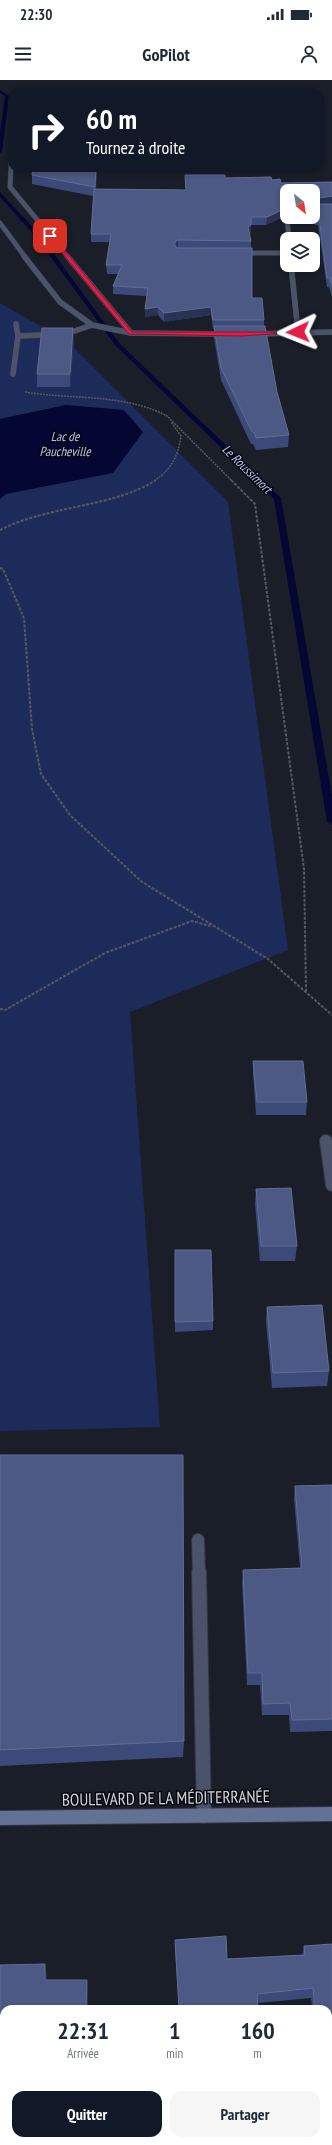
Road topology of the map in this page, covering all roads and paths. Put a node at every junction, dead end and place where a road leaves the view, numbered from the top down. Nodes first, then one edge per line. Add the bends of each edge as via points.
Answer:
1 (11, 172) edge
2 (0, 223) edge
3 (233, 253) edge
4 (280, 253) edge
5 (292, 272) edge
6 (16, 324) dead end
7 (92, 325) junction
8 (298, 332) junction
9 (332, 332) edge
10 (131, 333) junction
11 (233, 334) edge
12 (248, 334) edge
13 (18, 336) junction
14 (13, 374) dead end
15 (18, 391) dead end
16 (166, 415) junction
17 (0, 530) edge
18 (0, 568) edge
19 (214, 927) junction
20 (306, 992) junction
21 (0, 1010) edge
22 (332, 1015) edge
23 (326, 1141) dead end
24 (332, 1185) edge
25 (198, 1540) dead end
26 (332, 1814) edge
27 (204, 1816) junction
28 (0, 1818) edge

1 - 10 street via 10,186
2 - 7 street via 60,302
3 - 4 street
5 - 8 street
6 - 13 street
7 - 10 street
7 - 13 street via 66,334
8 - 9 street
8 - 12 street
10 - 11 street
13 - 14 street
15 - 16 path via 45,397 58,395 120,401
16 - 17 path via 181,436 177,457 170,468 152,484 120,495 47,510 9,523
16 - 20 path via 255,504 304,869
18 - 19 path via 3,569 24,618 32,729 40,774 70,815 142,882
19 - 20 path via 268,959
19 - 21 path via 192,921 105,952 5,1010
20 - 22 path
23 - 24 street
25 - 27 street
26 - 27 main road, BOULEVARD DE LA MÉDITERRANÉE
27 - 28 main road, BOULEVARD DE LA MÉDITERRANÉE

